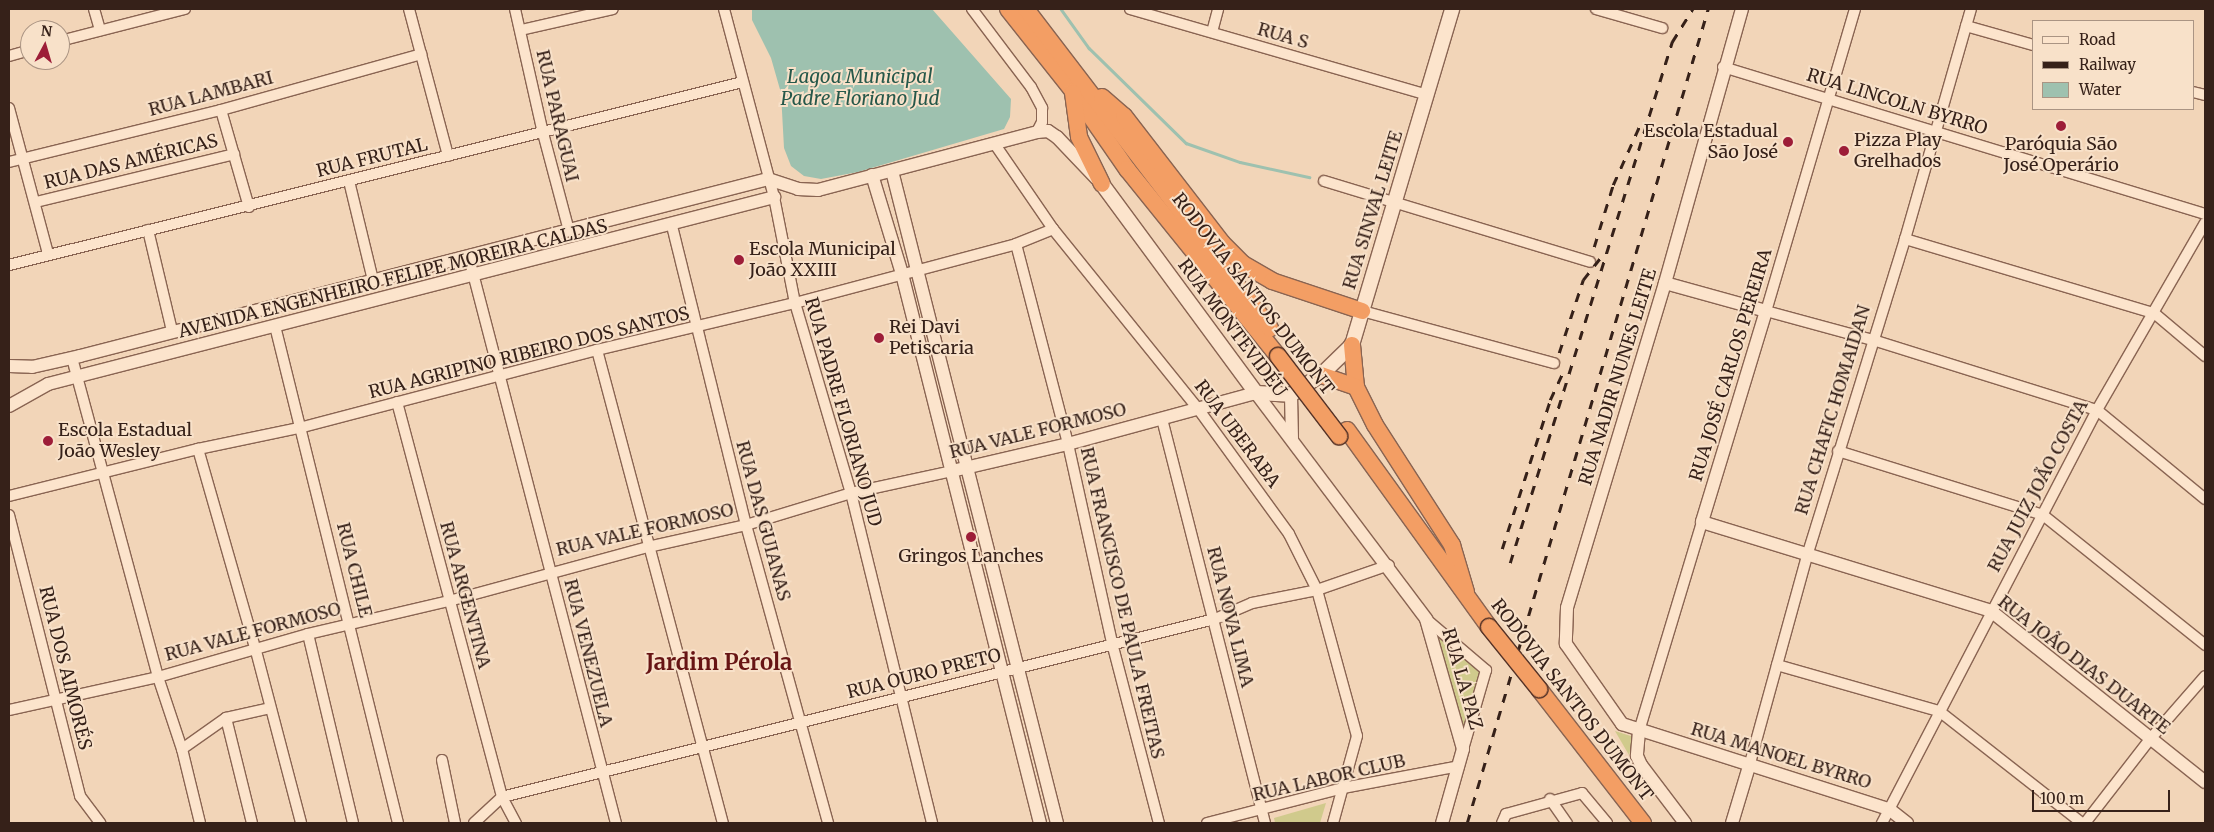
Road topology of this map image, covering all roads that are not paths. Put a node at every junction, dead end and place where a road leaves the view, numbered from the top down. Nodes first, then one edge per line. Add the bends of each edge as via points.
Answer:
1 (94, 9) edge
2 (185, 9) edge
3 (409, 9) edge
4 (515, 9) edge
5 (612, 9) edge
6 (724, 9) edge
7 (972, 9) edge
8 (1008, 9) edge
9 (1026, 9) edge
10 (1130, 9) edge
11 (1218, 9) edge
12 (1452, 9) edge
13 (1596, 9) edge
14 (1742, 9) edge
15 (1855, 9) edge
16 (1971, 9) edge
17 (1966, 26) junction
18 (1662, 28) dead end
19 (100, 30) junction
20 (520, 30) junction
21 (1212, 32) junction
22 (70, 38) edge
23 (2032, 45) edge
24 (421, 54) junction
25 (1723, 67) junction
26 (743, 82) junction
27 (1075, 83) junction
28 (1427, 95) junction
29 (1829, 99) junction
30 (9, 108) edge
31 (222, 110) junction
32 (1937, 130) junction
33 (1037, 132) junction
34 (542, 133) junction
35 (994, 143) junction
36 (234, 154) junction
37 (448, 156) junction
38 (23, 159) junction
39 (9, 162) edge
40 (1128, 169) junction
41 (892, 170) junction
42 (872, 175) junction
43 (768, 179) junction
44 (349, 181) junction
45 (1324, 181) dead end
46 (1102, 184) junction
47 (785, 186) junction
48 (774, 197) junction
49 (36, 202) junction
50 (1394, 205) junction
51 (249, 207) junction
52 (2205, 214) edge
53 (2205, 223) edge
54 (672, 226) junction
55 (1053, 229) junction
56 (148, 230) junction
57 (569, 231) junction
58 (1905, 239) junction
59 (1016, 244) junction
60 (48, 254) junction
61 (468, 258) junction
62 (1590, 262) dead end
63 (9, 265) edge
64 (919, 270) junction
65 (902, 274) junction
66 (475, 277) junction
67 (373, 280) junction
68 (1665, 283) junction
69 (795, 303) junction
70 (1362, 311) junction
71 (1766, 311) junction
72 (2154, 313) junction
73 (276, 326) junction
74 (697, 327) junction
75 (172, 331) junction
76 (1873, 340) junction
77 (1352, 345) junction
78 (597, 350) junction
79 (1282, 353) junction
80 (2205, 356) edge
81 (72, 358) junction
82 (1554, 363) dead end
83 (9, 366) edge
84 (1321, 375) junction
85 (497, 376) junction
86 (77, 378) junction
87 (1356, 387) junction
88 (1256, 393) junction
89 (1291, 395) junction
90 (398, 402) junction
91 (9, 406) edge
92 (1199, 410) junction
93 (2097, 410) junction
94 (1162, 419) junction
95 (303, 427) junction
96 (1292, 439) junction
97 (1068, 444) junction
98 (198, 449) junction
99 (1838, 451) junction
100 (969, 467) junction
101 (952, 471) junction
102 (101, 472) junction
103 (850, 493) junction
104 (9, 496) edge
105 (2205, 499) edge
106 (2042, 515) junction
107 (9, 516) edge
108 (1702, 522) junction
109 (746, 525) junction
110 (648, 547) junction
111 (1807, 556) junction
112 (1388, 565) junction
113 (550, 572) junction
114 (1317, 590) junction
115 (1468, 596) junction
116 (449, 601) junction
117 (1991, 611) junction
118 (1215, 619) junction
119 (1426, 619) junction
120 (351, 625) junction
121 (308, 634) junction
122 (1112, 643) junction
123 (2205, 645) edge
124 (256, 651) junction
125 (1777, 665) junction
126 (1017, 668) junction
127 (1000, 672) junction
128 (2205, 676) edge
129 (158, 677) junction
130 (900, 696) junction
131 (58, 699) junction
132 (270, 708) junction
133 (9, 710) edge
134 (1939, 710) junction
135 (226, 718) junction
136 (799, 721) junction
137 (1640, 731) junction
138 (2151, 738) junction
139 (700, 746) junction
140 (182, 749) junction
141 (1463, 749) junction
142 (442, 760) dead end
143 (1750, 763) junction
144 (1459, 766) junction
145 (602, 772) junction
146 (2205, 782) edge
147 (1343, 788) junction
148 (502, 797) junction
149 (1550, 799) junction
150 (1260, 809) junction
151 (1889, 809) junction
152 (1504, 818) edge
153 (100, 823) edge
154 (200, 823) edge
155 (252, 823) edge
156 (301, 823) edge
157 (354, 823) edge
158 (398, 823) edge
159 (456, 823) edge
160 (474, 823) edge
161 (516, 823) edge
162 (616, 823) edge
163 (723, 823) edge
164 (828, 823) edge
165 (932, 823) edge
166 (1040, 823) edge
167 (1057, 823) edge
168 (1159, 823) edge
169 (1207, 823) edge
170 (1265, 823) edge
171 (1333, 823) edge
172 (1442, 823) edge
173 (1567, 823) edge
174 (1608, 823) edge
175 (1643, 823) edge
176 (1685, 823) edge
177 (1732, 823) edge
178 (1882, 823) edge
179 (1907, 823) edge
180 (2083, 823) edge

1 - 19 street
2 - 19 street
3 - 24 street
4 - 20 street, RUA PARAGUAI
5 - 20 street
6 - 26 street, RUA PADRE FLORIANO JUD
7 - 33 street via 1032,87 1042,108 1042,122
8 - 27 highway, RODOVIA SANTOS DUMONT
9 - 27 highway, RODOVIA SANTOS DUMONT
10 - 21 street, RUA S
11 - 21 street
12 - 28 main road, RUA SINVAL LEITE
13 - 18 street
14 - 25 street, RUA NADIR NUNES LEITE
15 - 29 street, RUA JOSÉ CARLOS PEREIRA
16 - 17 street, RUA CHAFIC HOMAIDAN
17 - 23 street
17 - 32 street, RUA CHAFIC HOMAIDAN
19 - 22 street
20 - 34 street, RUA PARAGUAI
21 - 28 street, RUA S
24 - 31 street, RUA LAMBARI
24 - 37 street
25 - 29 street, RUA LINCOLN BYRRO
25 - 68 street, RUA NADIR NUNES LEITE
26 - 34 street, RUA FRUTAL
26 - 43 street, RUA PADRE FLORIANO JUD
27 - 40 highway, RODOVIA SANTOS DUMONT
27 - 46 highway via 1079,137
27 - 70 highway via 1124,116 1222,243 1243,264 1272,281
27 - 79 highway, RODOVIA SANTOS DUMONT
28 - 50 main road, RUA SINVAL LEITE
29 - 32 street, RUA LINCOLN BYRRO
29 - 71 street, RUA JOSÉ CARLOS PEREIRA
30 - 38 street
31 - 36 street
31 - 38 street, RUA LAMBARI
32 - 52 street, RUA LINCOLN BYRRO
32 - 58 street, RUA CHAFIC HOMAIDAN
33 - 35 street
33 - 46 street, RUA MONTEVIDÉU via 1048,131 1057,137
34 - 37 street, RUA FRUTAL
34 - 57 street, RUA PARAGUAI
35 - 41 street
35 - 55 street, RUA UBERABA
36 - 49 street, RUA DAS AMÉRICAS
36 - 51 street
37 - 44 street, RUA FRUTAL
38 - 39 street, RUA LAMBARI
38 - 49 street
40 - 46 highway via 1118,164 1108,166 1102,174
40 - 79 highway, RODOVIA SANTOS DUMONT
41 - 42 street
41 - 64 street
42 - 47 street via 818,190
42 - 65 street
43 - 47 street
43 - 48 street, RUA PADRE FLORIANO JUD
43 - 57 street, AVENIDA ENGENHEIRO FELIPE MOREIRA CALDAS via 664,203
44 - 51 street, RUA FRUTAL
44 - 67 street
45 - 50 street
46 - 88 main road, RUA MONTEVIDÉU
47 - 48 street, AVENIDA ENGENHEIRO FELIPE MOREIRA CALDAS
48 - 54 street, AVENIDA ENGENHEIRO FELIPE MOREIRA CALDAS
48 - 69 street, RUA PADRE FLORIANO JUD
49 - 60 street
50 - 62 street
50 - 70 main road, RUA SINVAL LEITE
51 - 56 street, RUA FRUTAL
53 - 72 street, RUA JUIZ JOÃO COSTA
54 - 66 street, AVENIDA ENGENHEIRO FELIPE MOREIRA CALDAS
54 - 74 street, RUA DAS GUIANAS
55 - 59 street, RUA AGRIPINO RIBEIRO DOS SANTOS
55 - 92 street, RUA UBERABA
56 - 60 street, RUA FRUTAL
56 - 75 street
57 - 61 street, AVENIDA ENGENHEIRO FELIPE MOREIRA CALDAS
58 - 72 street
58 - 76 street, RUA CHAFIC HOMAIDAN
59 - 64 street, RUA AGRIPINO RIBEIRO DOS SANTOS
59 - 97 street, RUA FRANCISCO DE PAULA FREITAS
60 - 63 street, RUA FRUTAL
61 - 66 street, RUA VENEZUELA
61 - 67 street, AVENIDA ENGENHEIRO FELIPE MOREIRA CALDAS
64 - 65 street, RUA AGRIPINO RIBEIRO DOS SANTOS
64 - 100 street
65 - 69 street, RUA AGRIPINO RIBEIRO DOS SANTOS
65 - 101 street
66 - 73 street, AVENIDA ENGENHEIRO FELIPE MOREIRA CALDAS
66 - 85 street, RUA VENEZUELA
67 - 75 street, AVENIDA ENGENHEIRO FELIPE MOREIRA CALDAS
68 - 71 street
68 - 137 street, RUA NADIR NUNES LEITE via 1566,608 1566,644 1622,724
69 - 74 street, RUA AGRIPINO RIBEIRO DOS SANTOS
69 - 103 street, RUA PADRE FLORIANO JUD
70 - 77 main road, RUA SINVAL LEITE
70 - 82 street
71 - 76 street
71 - 108 street, RUA JOSÉ CARLOS PEREIRA
72 - 80 street
72 - 93 street, RUA JUIZ JOÃO COSTA
73 - 86 street, AVENIDA ENGENHEIRO FELIPE MOREIRA CALDAS
73 - 95 street, RUA CHILE
74 - 78 street, RUA AGRIPINO RIBEIRO DOS SANTOS
74 - 109 street, RUA DAS GUIANAS
75 - 81 street, AVENIDA ENGENHEIRO FELIPE MOREIRA CALDAS
76 - 93 street
76 - 99 street, RUA CHAFIC HOMAIDAN
77 - 84 main road, RUA SINVAL LEITE
77 - 87 highway
78 - 85 street, RUA AGRIPINO RIBEIRO DOS SANTOS
78 - 110 street
79 - 115 highway, RODOVIA SANTOS DUMONT, bridge via 1461,599
81 - 83 street, AVENIDA ENGENHEIRO FELIPE MOREIRA CALDAS via 32,367
81 - 86 street
84 - 87 highway
84 - 89 main road, RUA SINVAL LEITE
85 - 90 street, RUA AGRIPINO RIBEIRO DOS SANTOS
85 - 113 street, RUA VENEZUELA
86 - 91 street, AVENIDA ENGENHEIRO FELIPE MOREIRA CALDAS via 48,384
86 - 102 street
87 - 115 highway via 1375,425 1452,545
88 - 89 main road, RUA VALE FORMOSO
88 - 92 street, RUA VALE FORMOSO
88 - 96 street, RUA MONTEVIDÉU
89 - 96 street
90 - 95 street, RUA AGRIPINO RIBEIRO DOS SANTOS
90 - 116 street, RUA ARGENTINA
92 - 94 street, RUA VALE FORMOSO
92 - 114 street, RUA UBERABA via 1281,520
93 - 105 street
93 - 106 street, RUA JUIZ JOÃO COSTA
94 - 97 street, RUA VALE FORMOSO
94 - 118 street, RUA NOVA LIMA
95 - 98 street, RUA AGRIPINO RIBEIRO DOS SANTOS
95 - 120 street, RUA CHILE
96 - 112 street, RUA MONTEVIDÉU
97 - 100 street, RUA VALE FORMOSO
97 - 122 street, RUA FRANCISCO DE PAULA FREITAS
98 - 102 street, RUA AGRIPINO RIBEIRO DOS SANTOS
98 - 124 street
99 - 106 street
99 - 111 street, RUA CHAFIC HOMAIDAN
100 - 101 street, RUA VALE FORMOSO
100 - 126 street
101 - 103 street, RUA VALE FORMOSO
101 - 127 street
102 - 104 street, RUA AGRIPINO RIBEIRO DOS SANTOS
102 - 129 street
103 - 109 street, RUA VALE FORMOSO
103 - 130 street, RUA PADRE FLORIANO JUD
106 - 117 street, RUA JUIZ JOÃO COSTA
106 - 123 street
107 - 131 street, RUA DOS AIMORÉS
108 - 111 street, RUA JOÃO DIAS DUARTE
108 - 137 street, RUA JOSÉ CARLOS PEREIRA
109 - 110 street, RUA VALE FORMOSO
109 - 136 street, RUA DAS GUIANAS
110 - 113 street, RUA VALE FORMOSO
110 - 139 street
111 - 117 street, RUA JOÃO DIAS DUARTE
111 - 125 street, RUA CHAFIC HOMAIDAN
112 - 114 street, RUA OURO PRETO
112 - 119 street, RUA MONTEVIDÉU
113 - 116 street, RUA VALE FORMOSO
113 - 145 street, RUA VENEZUELA
114 - 118 street, RUA OURO PRETO via 1252,602
114 - 147 street, RUA UBERABA via 1357,736
115 - 175 highway, RODOVIA SANTOS DUMONT, bridge
116 - 120 street, RUA VALE FORMOSO
116 - 148 street, RUA ARGENTINA
117 - 134 street, RUA JUIZ JOÃO COSTA
117 - 138 street, RUA JOÃO DIAS DUARTE
118 - 122 street, RUA OURO PRETO
118 - 150 street, RUA NOVA LIMA
119 - 141 street, RUA LA PAZ
119 - 141 street, RUA MONTEVIDÉU via 1486,670
120 - 121 street, RUA VALE FORMOSO
120 - 158 street, RUA CHILE
121 - 124 street, RUA VALE FORMOSO
121 - 157 street
122 - 126 street, RUA OURO PRETO
122 - 168 street, RUA FRANCISCO DE PAULA FREITAS
124 - 129 street, RUA VALE FORMOSO
124 - 132 street
125 - 134 street
125 - 143 street, RUA CHAFIC HOMAIDAN
126 - 127 street, RUA OURO PRETO
126 - 167 street
127 - 130 street, RUA OURO PRETO
127 - 166 street
128 - 138 street
129 - 131 street, RUA VALE FORMOSO
129 - 140 street
130 - 136 street, RUA OURO PRETO
130 - 165 street, RUA PADRE FLORIANO JUD
131 - 133 street, RUA VALE FORMOSO
131 - 153 street, RUA DOS AIMORÉS via 80,796
132 - 135 street
132 - 156 street
134 - 151 street, RUA JUIZ JOÃO COSTA
134 - 180 street
135 - 140 street
135 - 155 street
136 - 139 street, RUA OURO PRETO
136 - 164 street, RUA DAS GUIANAS
137 - 143 street, RUA MANOEL BYRRO
137 - 176 street via 1637,756 1641,765
138 - 146 street, RUA JOÃO DIAS DUARTE
138 - 180 street
139 - 145 street, RUA OURO PRETO
139 - 163 street
140 - 154 street
141 - 144 street
142 - 159 street
143 - 151 street, RUA MANOEL BYRRO
143 - 177 street, RUA CHAFIC HOMAIDAN
144 - 147 street, RUA LABOR CLUB
144 - 172 street
145 - 148 street, RUA OURO PRETO
145 - 162 street, RUA VENEZUELA
147 - 150 street, RUA LABOR CLUB
147 - 171 street, RUA UBERABA
148 - 160 street, RUA OURO PRETO
148 - 161 street, RUA ARGENTINA
149 - 152 street
149 - 173 street
149 - 174 street via 1582,793
150 - 169 street, RUA LABOR CLUB
150 - 170 street, RUA NOVA LIMA
151 - 178 street, RUA JUIZ JOÃO COSTA
151 - 179 street, RUA MANOEL BYRRO

